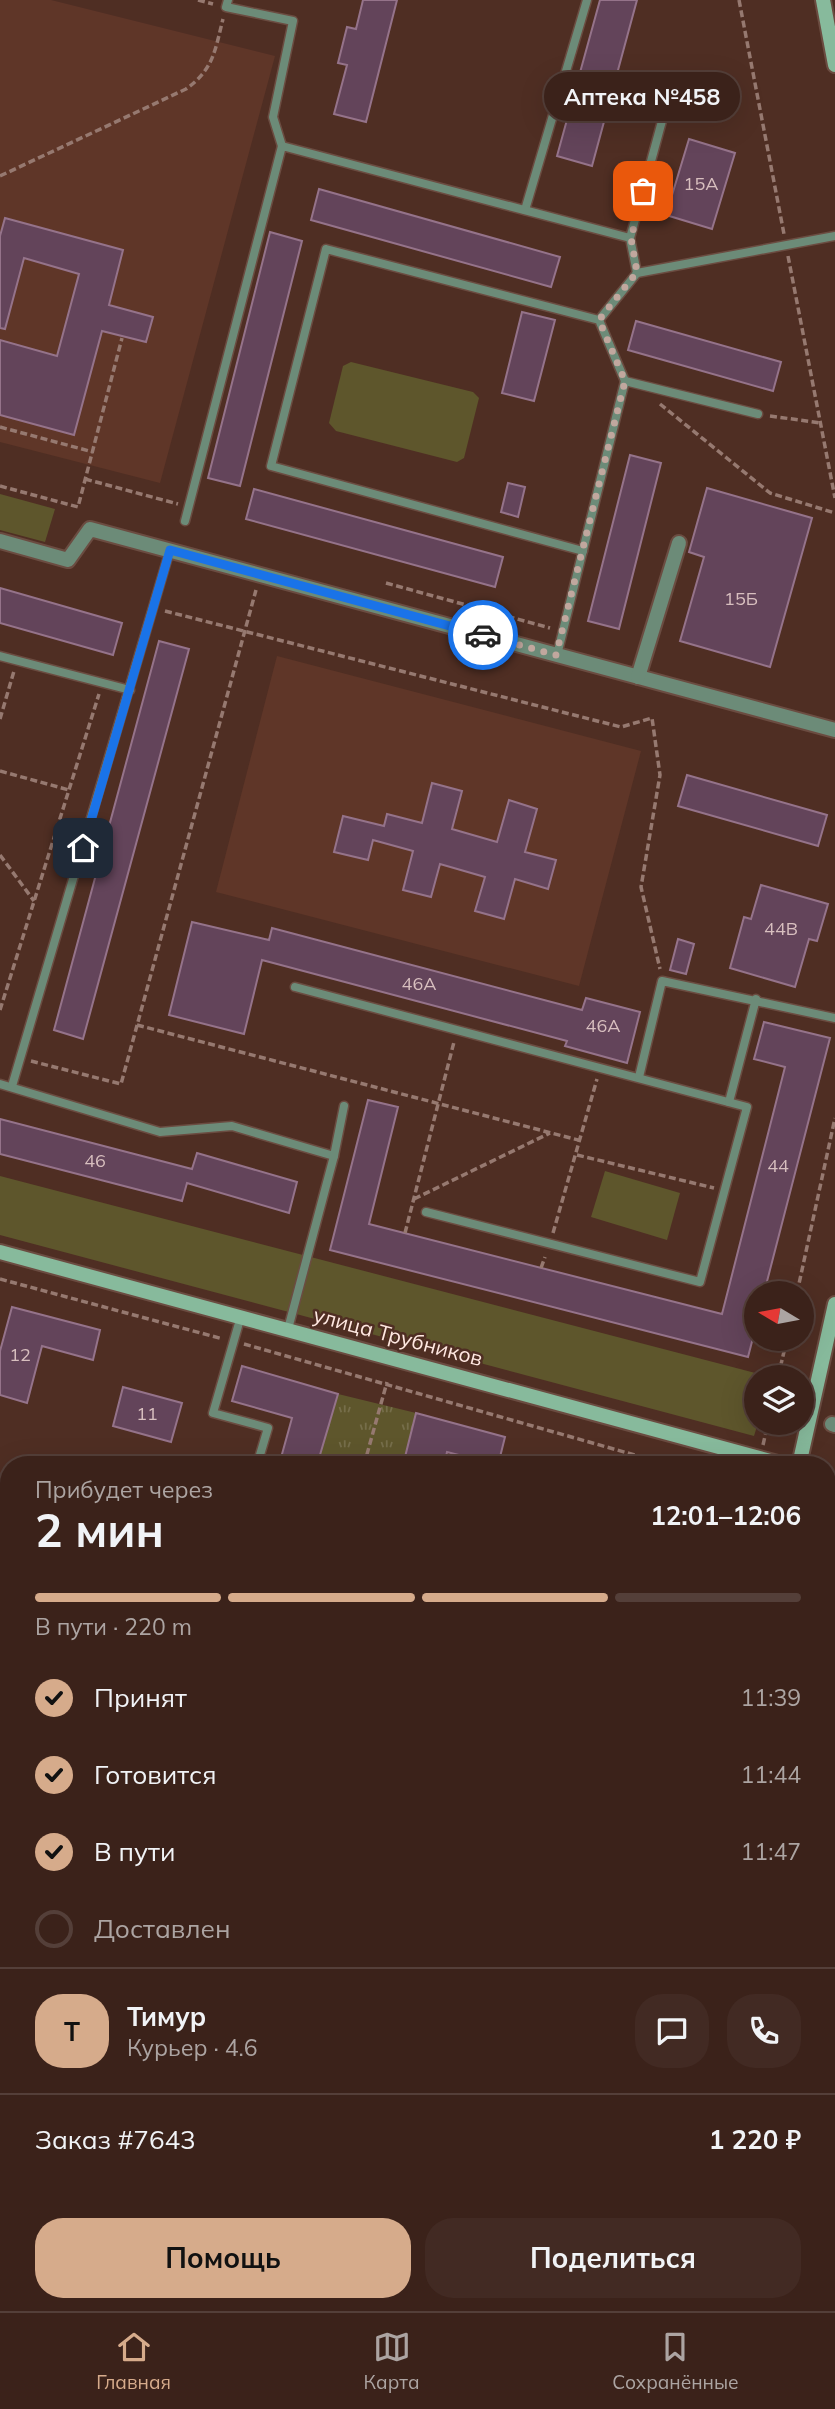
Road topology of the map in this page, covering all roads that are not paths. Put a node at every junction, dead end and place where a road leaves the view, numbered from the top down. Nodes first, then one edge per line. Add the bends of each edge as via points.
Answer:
1 (587, 0) edge
2 (823, 0) edge
3 (227, 4) edge
4 (835, 65) edge
5 (662, 121) dead end
6 (282, 146) junction
7 (526, 210) junction
8 (835, 236) edge
9 (631, 238) junction
10 (637, 272) junction
11 (599, 320) junction
12 (625, 381) junction
13 (758, 414) road end
14 (185, 521) dead end
15 (0, 541) edge
16 (679, 543) dead end
17 (170, 550) junction
18 (583, 551) junction
19 (556, 655) junction
20 (0, 656) edge
21 (638, 677) junction
22 (130, 690) junction
23 (835, 730) edge
24 (295, 987) dead end
25 (756, 999) junction
26 (835, 1018) edge
27 (639, 1077) junction
28 (0, 1084) edge
29 (12, 1086) junction
30 (729, 1102) junction
31 (344, 1106) dead end
32 (334, 1156) junction
33 (426, 1212) dead end
34 (0, 1252) edge
35 (835, 1304) edge
36 (241, 1316) junction
37 (288, 1329) junction
38 (260, 1456) edge
39 (752, 1456) edge
40 (801, 1456) edge

1 - 7 lane
2 - 4 street
3 - 6 lane via 293,21 273,117
5 - 9 lane
6 - 7 lane
6 - 14 lane
7 - 9 lane
8 - 10 lane
9 - 10 lane
10 - 11 lane
11 - 12 lane
11 - 18 lane via 326,249 271,466
12 - 13 lane
12 - 18 lane
15 - 17 street via 68,560 90,529
16 - 21 street
17 - 19 street
17 - 22 lane
18 - 19 lane
19 - 21 street
20 - 22 lane
21 - 23 street
22 - 29 lane
24 - 27 lane
25 - 26 lane
25 - 27 lane via 662,981
25 - 30 lane
27 - 30 lane
28 - 29 lane
29 - 32 lane via 160,1132 232,1126
30 - 33 lane via 747,1107 700,1282
31 - 32 lane
32 - 37 lane
34 - 36 street, улица Трубников
35 - 40 street
36 - 37 street, улица Трубников
36 - 38 lane via 213,1413 268,1428
37 - 39 street, улица Трубников

